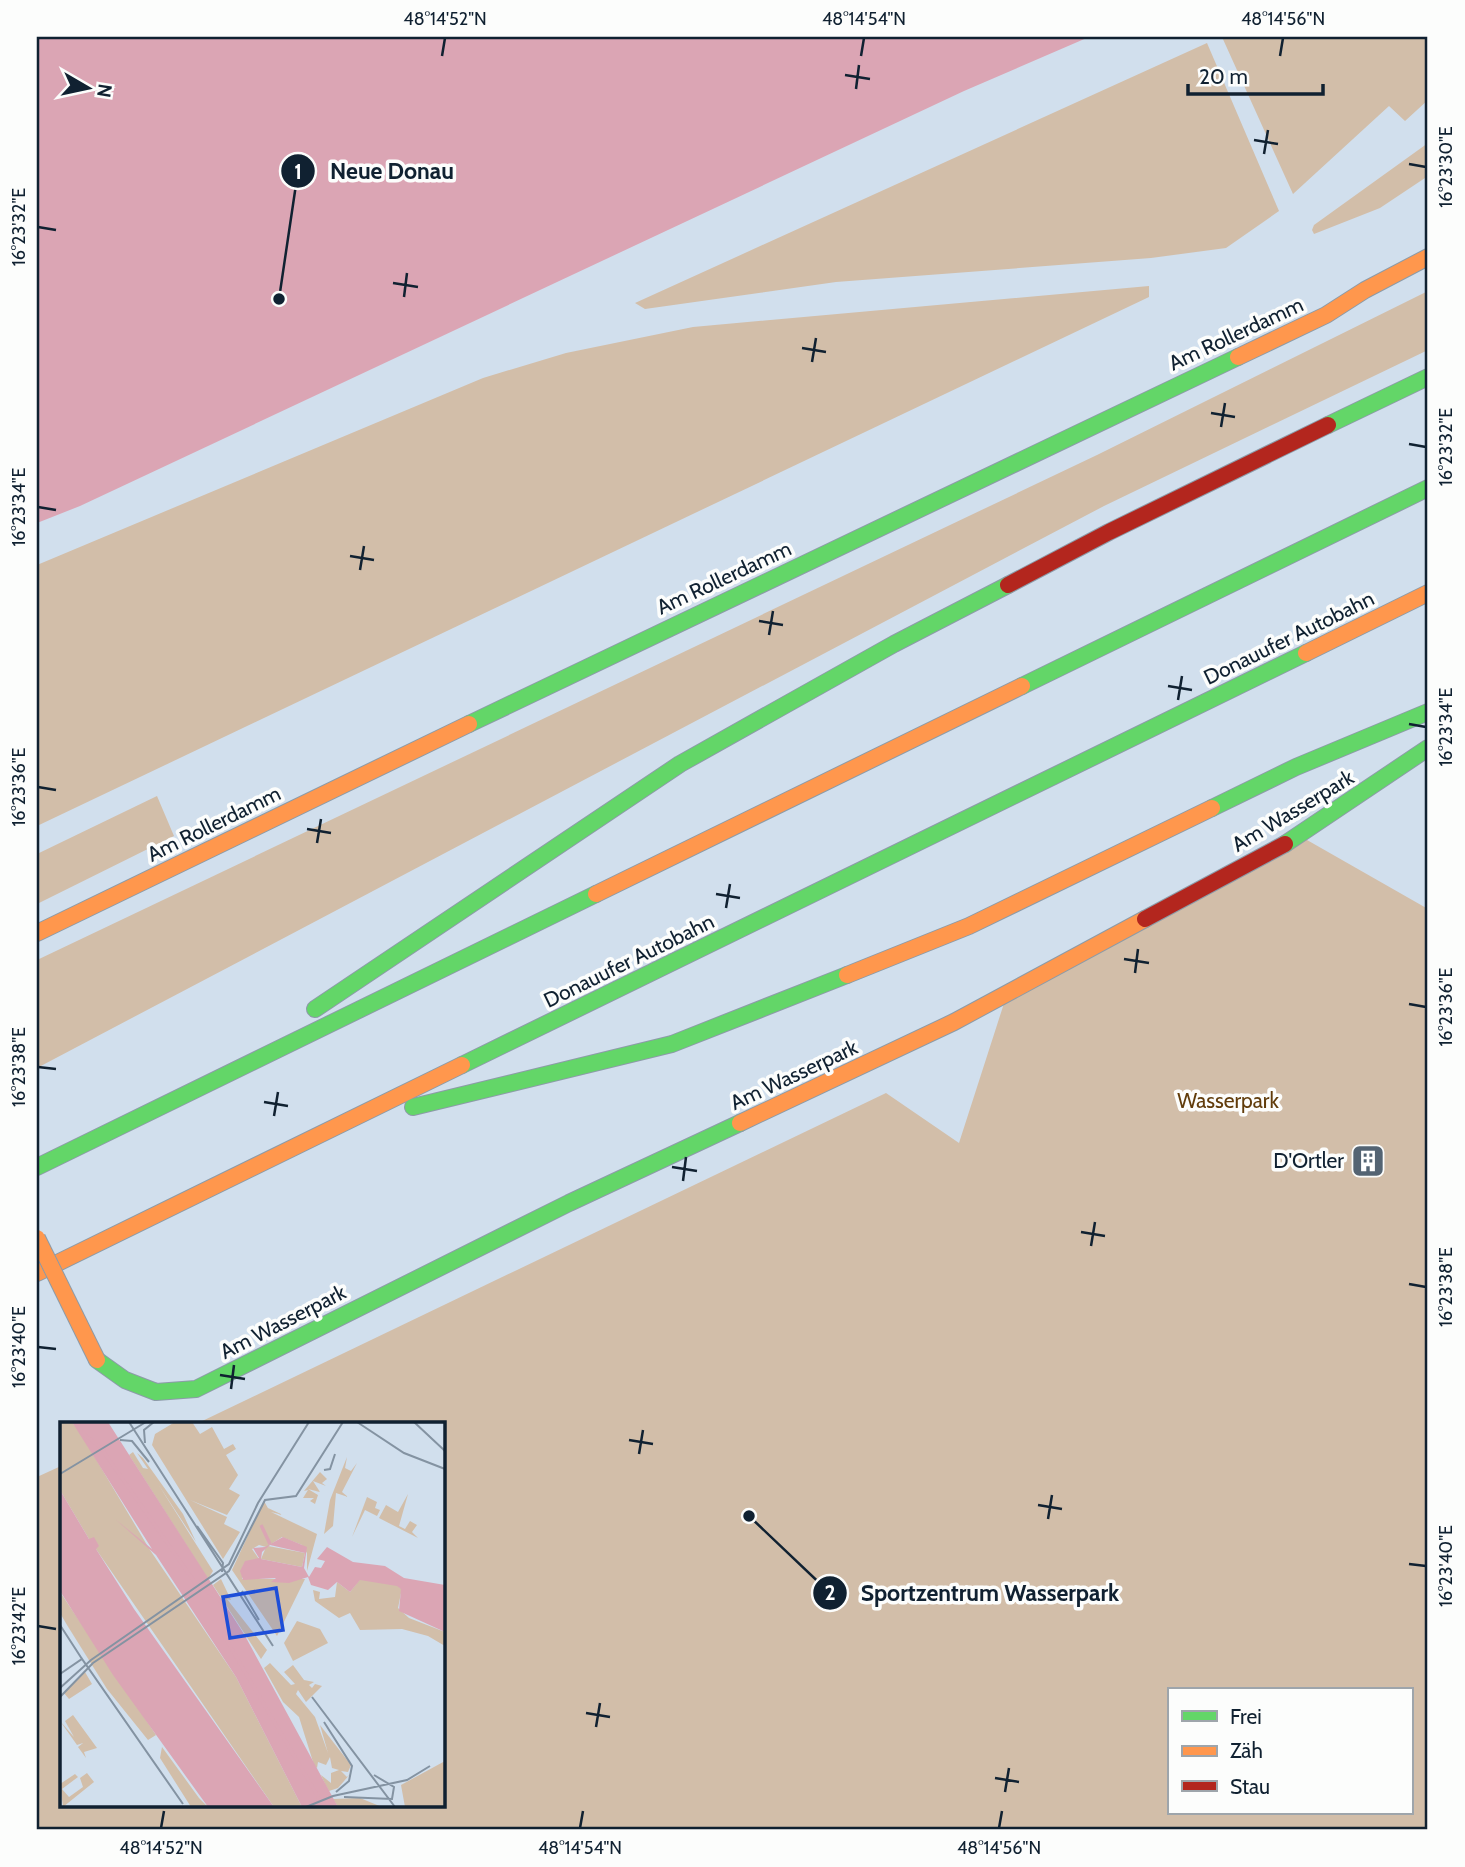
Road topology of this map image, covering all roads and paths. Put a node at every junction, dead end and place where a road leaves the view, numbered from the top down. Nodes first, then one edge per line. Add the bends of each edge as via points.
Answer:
1 (1428, 257) edge
2 (1428, 377) edge
3 (1428, 488) edge
4 (1428, 593) edge
5 (1428, 712) edge
6 (1428, 748) edge
7 (37, 933) edge
8 (195, 1090) junction
9 (340, 1126) junction
10 (37, 1167) edge
11 (37, 1238) edge
12 (37, 1273) edge

1 - 7 main road, Am Rollerdamm via 1326,315
2 - 8 main road via 1097,538 894,644 680,764
3 - 8 main road
4 - 9 main road, Donauufer Autobahn
5 - 9 main road via 1296,767 970,926 672,1044
6 - 11 main road, Am Wasserpark, bridge via 1300,835 954,1022 569,1203 196,1390 156,1392 125,1380 97,1360
8 - 10 main road
9 - 12 main road, Donauufer Autobahn

